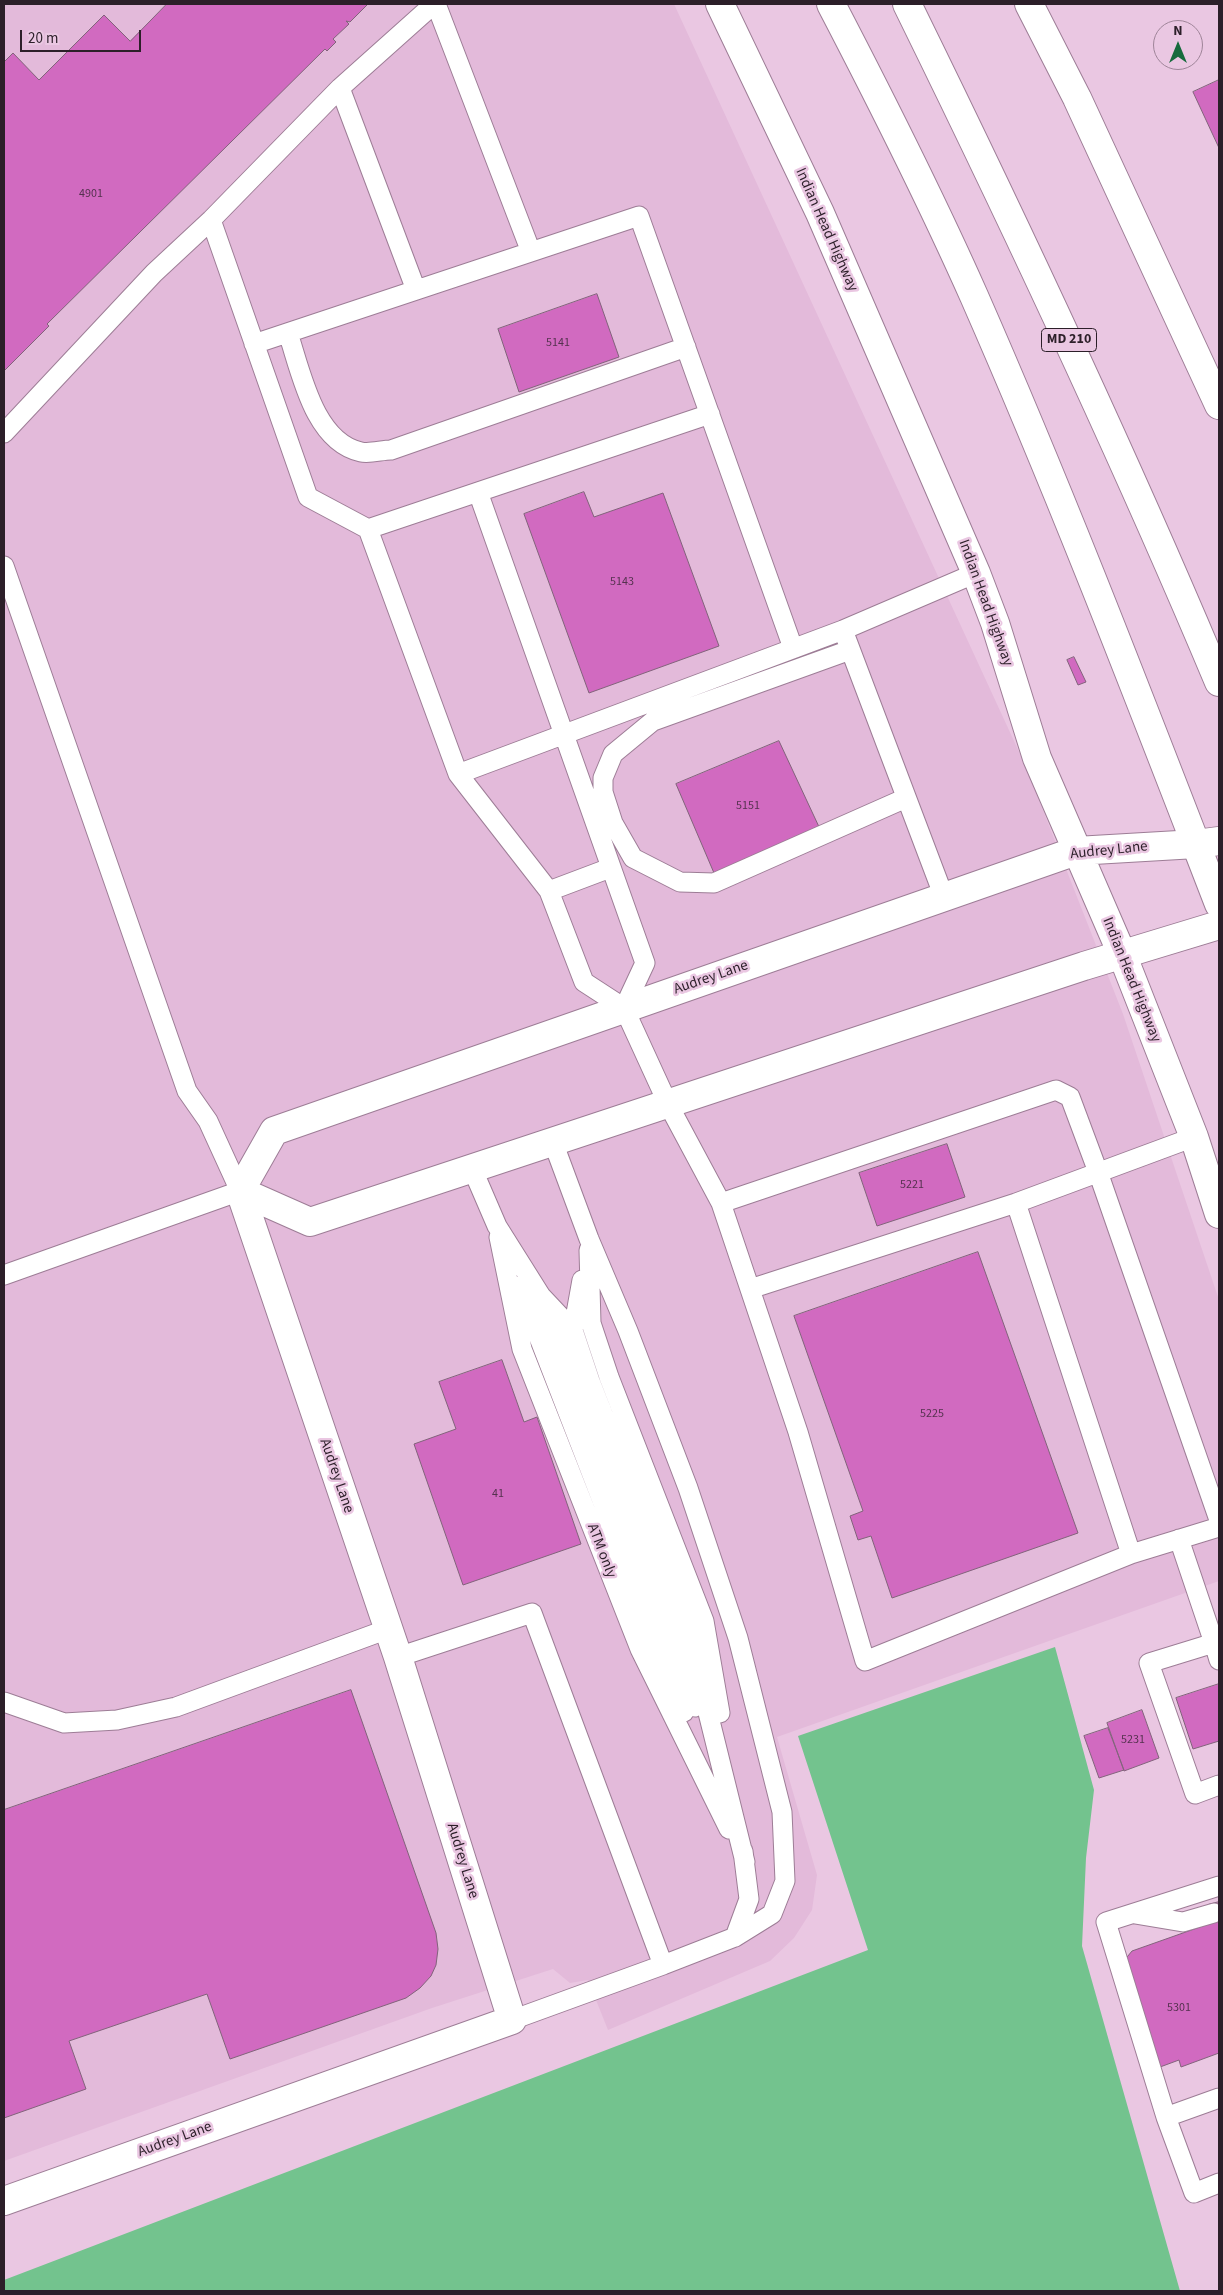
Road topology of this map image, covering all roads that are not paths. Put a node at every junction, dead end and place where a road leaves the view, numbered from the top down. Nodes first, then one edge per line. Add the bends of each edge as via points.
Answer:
1 (435, 4) edge
2 (720, 4) edge
3 (831, 4) edge
4 (907, 4) edge
5 (1029, 4) edge
6 (340, 88) junction
7 (211, 220) junction
8 (531, 252) junction
9 (416, 290) junction
10 (288, 333) junction
11 (254, 344) junction
12 (686, 347) junction
13 (1219, 405) edge
14 (710, 414) junction
15 (4, 433) edge
16 (478, 492) junction
17 (368, 529) junction
18 (4, 566) edge
19 (976, 573) junction
20 (843, 630) junction
21 (793, 648) junction
22 (850, 650) junction
23 (1219, 682) edge
24 (563, 734) junction
25 (458, 774) junction
26 (906, 798) junction
27 (1208, 842) edge
28 (1076, 851) junction
29 (610, 868) junction
30 (549, 891) junction
31 (944, 897) junction
32 (1219, 904) edge
33 (1219, 925) edge
34 (1122, 954) junction
35 (624, 1008) junction
36 (668, 1104) junction
37 (1194, 1137) junction
38 (553, 1142) junction
39 (472, 1168) junction
40 (1098, 1172) junction
41 (240, 1191) junction
42 (721, 1203) junction
43 (1016, 1203) junction
44 (1219, 1214) edge
45 (497, 1226) junction
46 (589, 1239) junction
47 (4, 1275) edge
48 (750, 1290) junction
49 (541, 1296) junction
50 (573, 1330) junction
51 (1219, 1520) edge
52 (1219, 1527) edge
53 (1179, 1539) junction
54 (1131, 1554) junction
55 (388, 1629) junction
56 (1217, 1648) edge
57 (398, 1657) junction
58 (4, 1702) edge
59 (1219, 1785) edge
60 (745, 1862) junction
61 (1219, 1886) edge
62 (1214, 1913) dead end
63 (1132, 1914) junction
64 (736, 1937) junction
65 (663, 1965) junction
66 (512, 2020) junction
67 (1219, 2098) edge
68 (1166, 2117) junction
69 (1219, 2184) edge
70 (4, 2201) edge

1 - 6 lane
1 - 8 lane
2 - 19 street, Indian Head Highway via 820,213
3 - 27 street via 886,109 974,296 1113,632
4 - 23 street, MD 210 via 1040,277 1150,518
5 - 13 street via 1077,98
6 - 7 lane
6 - 9 lane
7 - 11 lane
7 - 15 lane via 154,273
8 - 9 lane
8 - 12 lane via 639,216
9 - 10 lane
10 - 11 lane
10 - 12 lane via 308,394 324,427 341,444 362,452 391,450
11 - 17 lane via 308,497
12 - 14 lane
14 - 16 lane
14 - 21 lane
16 - 17 lane
16 - 24 lane
17 - 25 lane
18 - 41 lane via 187,1091 208,1121
19 - 20 lane
19 - 28 street, Indian Head Highway via 1037,758
20 - 21 lane
20 - 22 lane
21 - 24 lane
22 - 26 lane
22 - 26 lane via 653,721 613,754 603,778 603,792 613,823 633,858 680,882 714,883
24 - 25 lane
24 - 29 lane
25 - 30 lane
26 - 31 lane
27 - 28 street, Audrey Lane
27 - 32 street
28 - 31 street, Audrey Lane
28 - 34 street, Indian Head Highway
29 - 30 lane
29 - 35 lane via 645,963
30 - 35 lane via 584,982
31 - 35 street, Audrey Lane
33 - 34 street
34 - 36 street
34 - 37 street, Indian Head Highway
35 - 36 lane
35 - 41 street, Audrey Lane via 274,1132
36 - 38 street
36 - 42 lane
37 - 40 lane
37 - 44 street, Indian Head Highway
38 - 39 street
38 - 46 lane
39 - 41 street via 310,1222
39 - 45 lane
40 - 42 lane via 1070,1097 1056,1090
40 - 43 lane
40 - 51 lane
41 - 47 lane
41 - 55 street, Audrey Lane
42 - 48 lane
43 - 48 lane
43 - 54 lane
45 - 49 lane
45 - 60 lane via 654,1640
46 - 50 lane
46 - 60 lane via 591,1323 704,1621
46 - 64 lane via 688,1488 738,1638 782,1812 785,1881 772,1914
48 - 54 lane via 798,1432 865,1661
49 - 50 lane
49 - 60 lane via 577,1398 671,1634
50 - 60 lane via 687,1628
52 - 53 lane
53 - 54 lane
53 - 56 lane
55 - 57 street, Audrey Lane
55 - 58 lane via 176,1707 117,1720 64,1723
56 - 59 lane via 1150,1663 1195,1794
57 - 65 lane via 532,1613
57 - 66 street, Audrey Lane
60 - 64 lane via 749,1899
61 - 63 lane
62 - 63 lane via 1183,1922
63 - 68 lane via 1106,1922
64 - 65 lane
65 - 66 lane
66 - 70 street, Audrey Lane
67 - 68 lane
68 - 69 lane via 1194,2193

